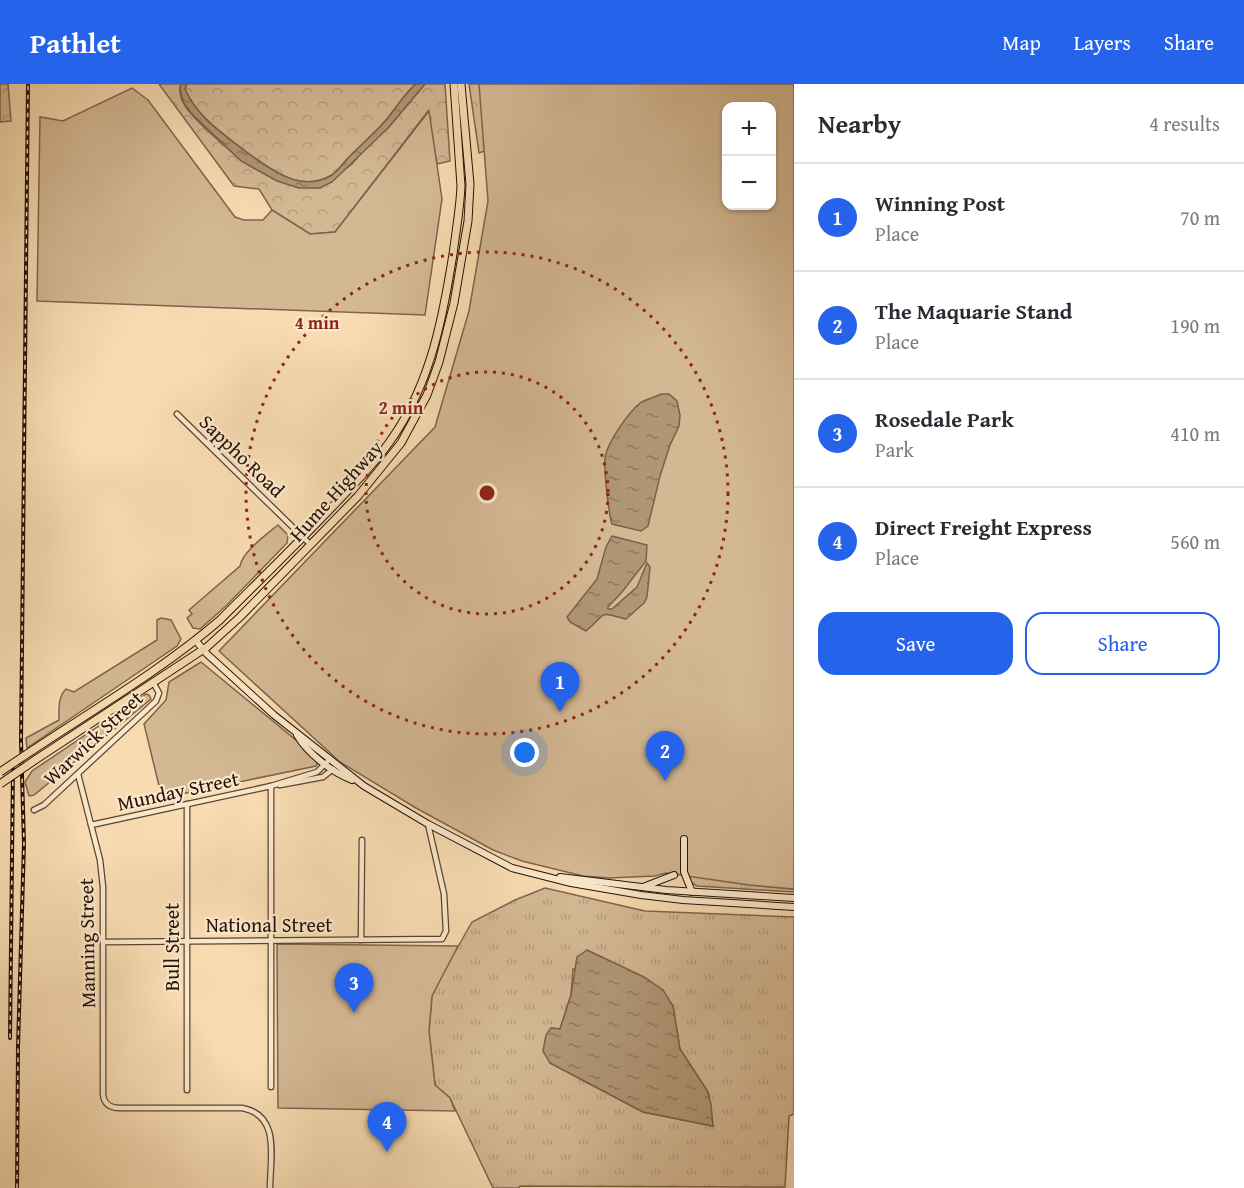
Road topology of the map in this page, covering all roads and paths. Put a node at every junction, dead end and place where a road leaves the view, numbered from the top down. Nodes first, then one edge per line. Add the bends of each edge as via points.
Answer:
1 (458, 86) edge
2 (444, 302) junction
3 (454, 303) junction
4 (177, 414) dead end
5 (303, 538) junction
6 (310, 544) junction
7 (196, 641) junction
8 (203, 650) junction
9 (153, 682) junction
10 (328, 762) junction
11 (335, 768) junction
12 (0, 772) edge
13 (78, 774) junction
14 (0, 784) edge
15 (271, 786) junction
16 (187, 804) junction
17 (34, 810) dead end
18 (428, 824) junction
19 (91, 825) junction
20 (684, 839) dead end
21 (362, 840) dead end
22 (507, 864) junction
23 (674, 875) dead end
24 (643, 888) junction
25 (692, 892) junction
26 (794, 898) edge
27 (794, 907) edge
28 (361, 940) junction
29 (187, 941) junction
30 (271, 941) junction
31 (104, 942) junction
32 (271, 1087) dead end
33 (188, 1090) dead end
34 (270, 1188) edge

1 - 2 highway, Hume Highway via 460,202
1 - 3 highway, Hume Highway via 470,197
2 - 3 highway
2 - 5 highway, Hume Highway via 428,368 404,420 372,465
3 - 6 highway, Hume Highway via 427,395 401,443 371,482
4 - 5 street, Sappho Road
5 - 6 street, Sappho Road
5 - 7 highway, Hume Highway
6 - 8 highway, Hume Highway
7 - 8 main road
7 - 12 highway, Hume Highway, bridge
8 - 9 highway, Hume Highway
8 - 10 main road
9 - 13 street, Warwick Street via 159,693 156,701
9 - 14 highway, Hume Highway, bridge
10 - 11 main road
10 - 15 street, Munday Street via 317,772
11 - 15 street, Munday Street via 323,777
11 - 18 main road
13 - 17 street, Warwick Street
13 - 19 street, Manning Street
15 - 16 street, Munday Street
15 - 30 street
16 - 19 street, Munday Street
16 - 29 street, Bull Street
18 - 22 main road
18 - 28 street, National Street via 443,881 446,932 442,939
19 - 31 street, Manning Street via 102,872
20 - 25 main road via 684,872
21 - 28 street
22 - 24 main road via 561,877
22 - 27 main road via 540,876 608,890 683,900
23 - 24 main road
24 - 25 main road
25 - 26 main road
28 - 30 street, National Street
29 - 30 street, National Street
29 - 31 street, National Street
29 - 33 street, Bull Street
30 - 32 street
31 - 34 street, Manning Street via 103,1094 107,1105 242,1108 256,1112 269,1127

